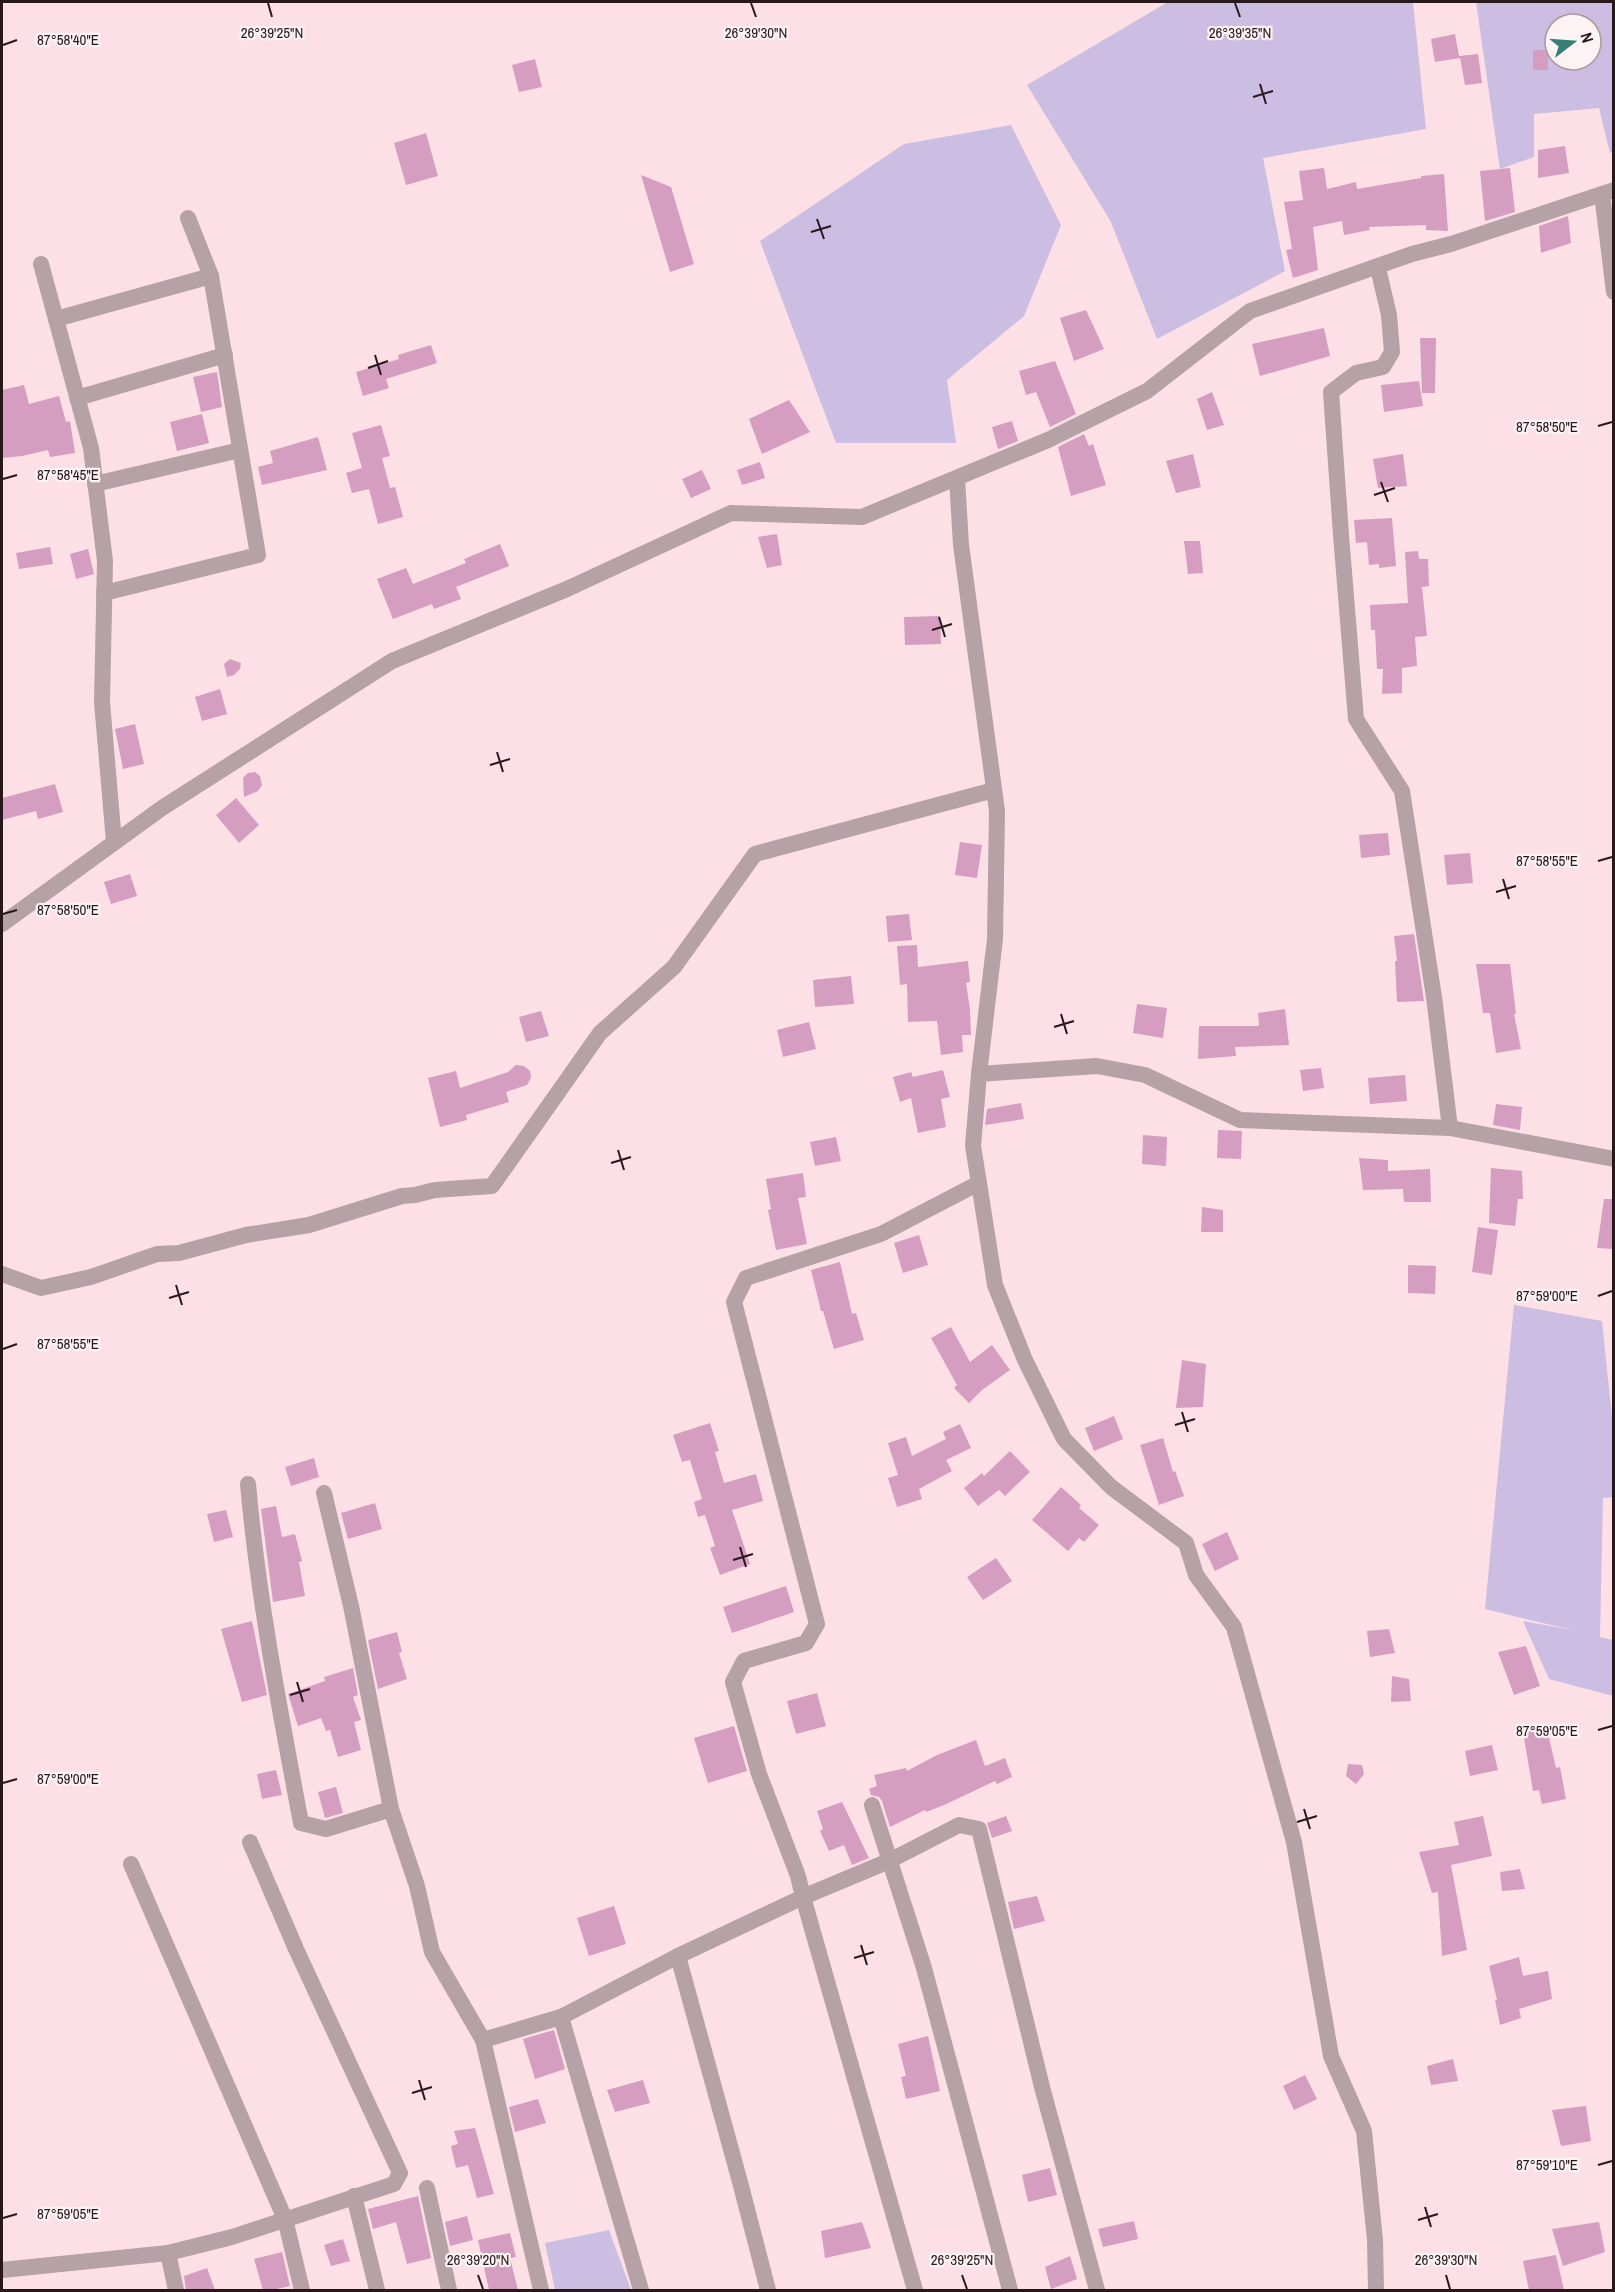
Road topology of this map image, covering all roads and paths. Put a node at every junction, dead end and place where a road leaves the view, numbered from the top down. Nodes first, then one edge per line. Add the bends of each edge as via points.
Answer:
1 (1608, 192) edge
2 (188, 218) dead end
3 (40, 264) dead end
4 (1378, 268) junction
5 (211, 276) junction
6 (1614, 292) edge
7 (56, 319) junction
8 (225, 355) junction
9 (77, 398) junction
10 (240, 450) junction
11 (957, 479) junction
12 (95, 484) junction
13 (104, 593) junction
14 (994, 790) junction
15 (114, 842) junction
16 (2, 924) edge
17 (979, 1074) junction
18 (1450, 1128) junction
19 (1614, 1159) edge
20 (979, 1184) junction
21 (2, 1274) edge
22 (248, 1484) dead end
23 (324, 1493) dead end
24 (872, 1805) dead end
25 (391, 1809) junction
26 (250, 1842) dead end
27 (889, 1860) junction
28 (131, 1864) dead end
29 (803, 1897) junction
30 (678, 1956) junction
31 (561, 2017) junction
32 (483, 2040) junction
33 (427, 2187) dead end
34 (354, 2196) junction
35 (285, 2219) junction
36 (168, 2253) junction
37 (2, 2270) edge
38 (176, 2290) edge
39 (302, 2290) edge
40 (377, 2290) edge
41 (449, 2290) edge
42 (541, 2290) edge
43 (641, 2290) edge
44 (768, 2290) edge
45 (915, 2290) edge
46 (1010, 2290) edge
47 (1097, 2290) edge
48 (1376, 2290) edge

1 - 4 street
1 - 6 street
2 - 5 street
3 - 7 street
4 - 11 street via 1250,311 1147,391
4 - 18 street via 1389,315 1392,352 1383,367 1356,374 1332,392 1343,569 1356,719 1402,791
5 - 7 street
5 - 8 street
7 - 9 street
8 - 9 street
8 - 10 street
9 - 12 street via 91,448
10 - 12 street
10 - 13 street via 258,555
11 - 14 street via 961,545
11 - 15 street via 862,517 731,513 567,589 392,661
12 - 13 street via 105,561
13 - 15 street via 102,702
14 - 17 street via 995,939
14 - 21 street via 755,854 674,967 600,1033 492,1186 402,1196 309,1225 246,1235 179,1253 157,1254 91,1277 41,1288
15 - 16 street
17 - 18 street via 1097,1066 1145,1075 1240,1120
17 - 20 street via 973,1146
18 - 19 street
20 - 29 street via 881,1234 746,1278 734,1302 817,1624 806,1643 744,1661 733,1682 759,1774
20 - 48 street via 995,1286 1025,1360 1064,1439 1110,1487 1186,1543 1196,1575 1234,1627 1294,1842 1331,2056 1364,2131 1376,2241
22 - 25 street via 281,1716 301,1823 326,1829
23 - 25 street
24 - 27 street
25 - 32 street via 417,1886 432,1952
26 - 34 street via 400,2173 394,2184
27 - 29 street
27 - 46 street via 924,1968
27 - 47 street via 959,1825 979,1829
28 - 35 street
29 - 30 street
29 - 45 street
30 - 31 street
30 - 44 street
31 - 32 street
31 - 43 street
32 - 42 street
33 - 41 street
34 - 35 street
34 - 40 street
35 - 36 street
35 - 39 street
36 - 37 street
36 - 38 street

